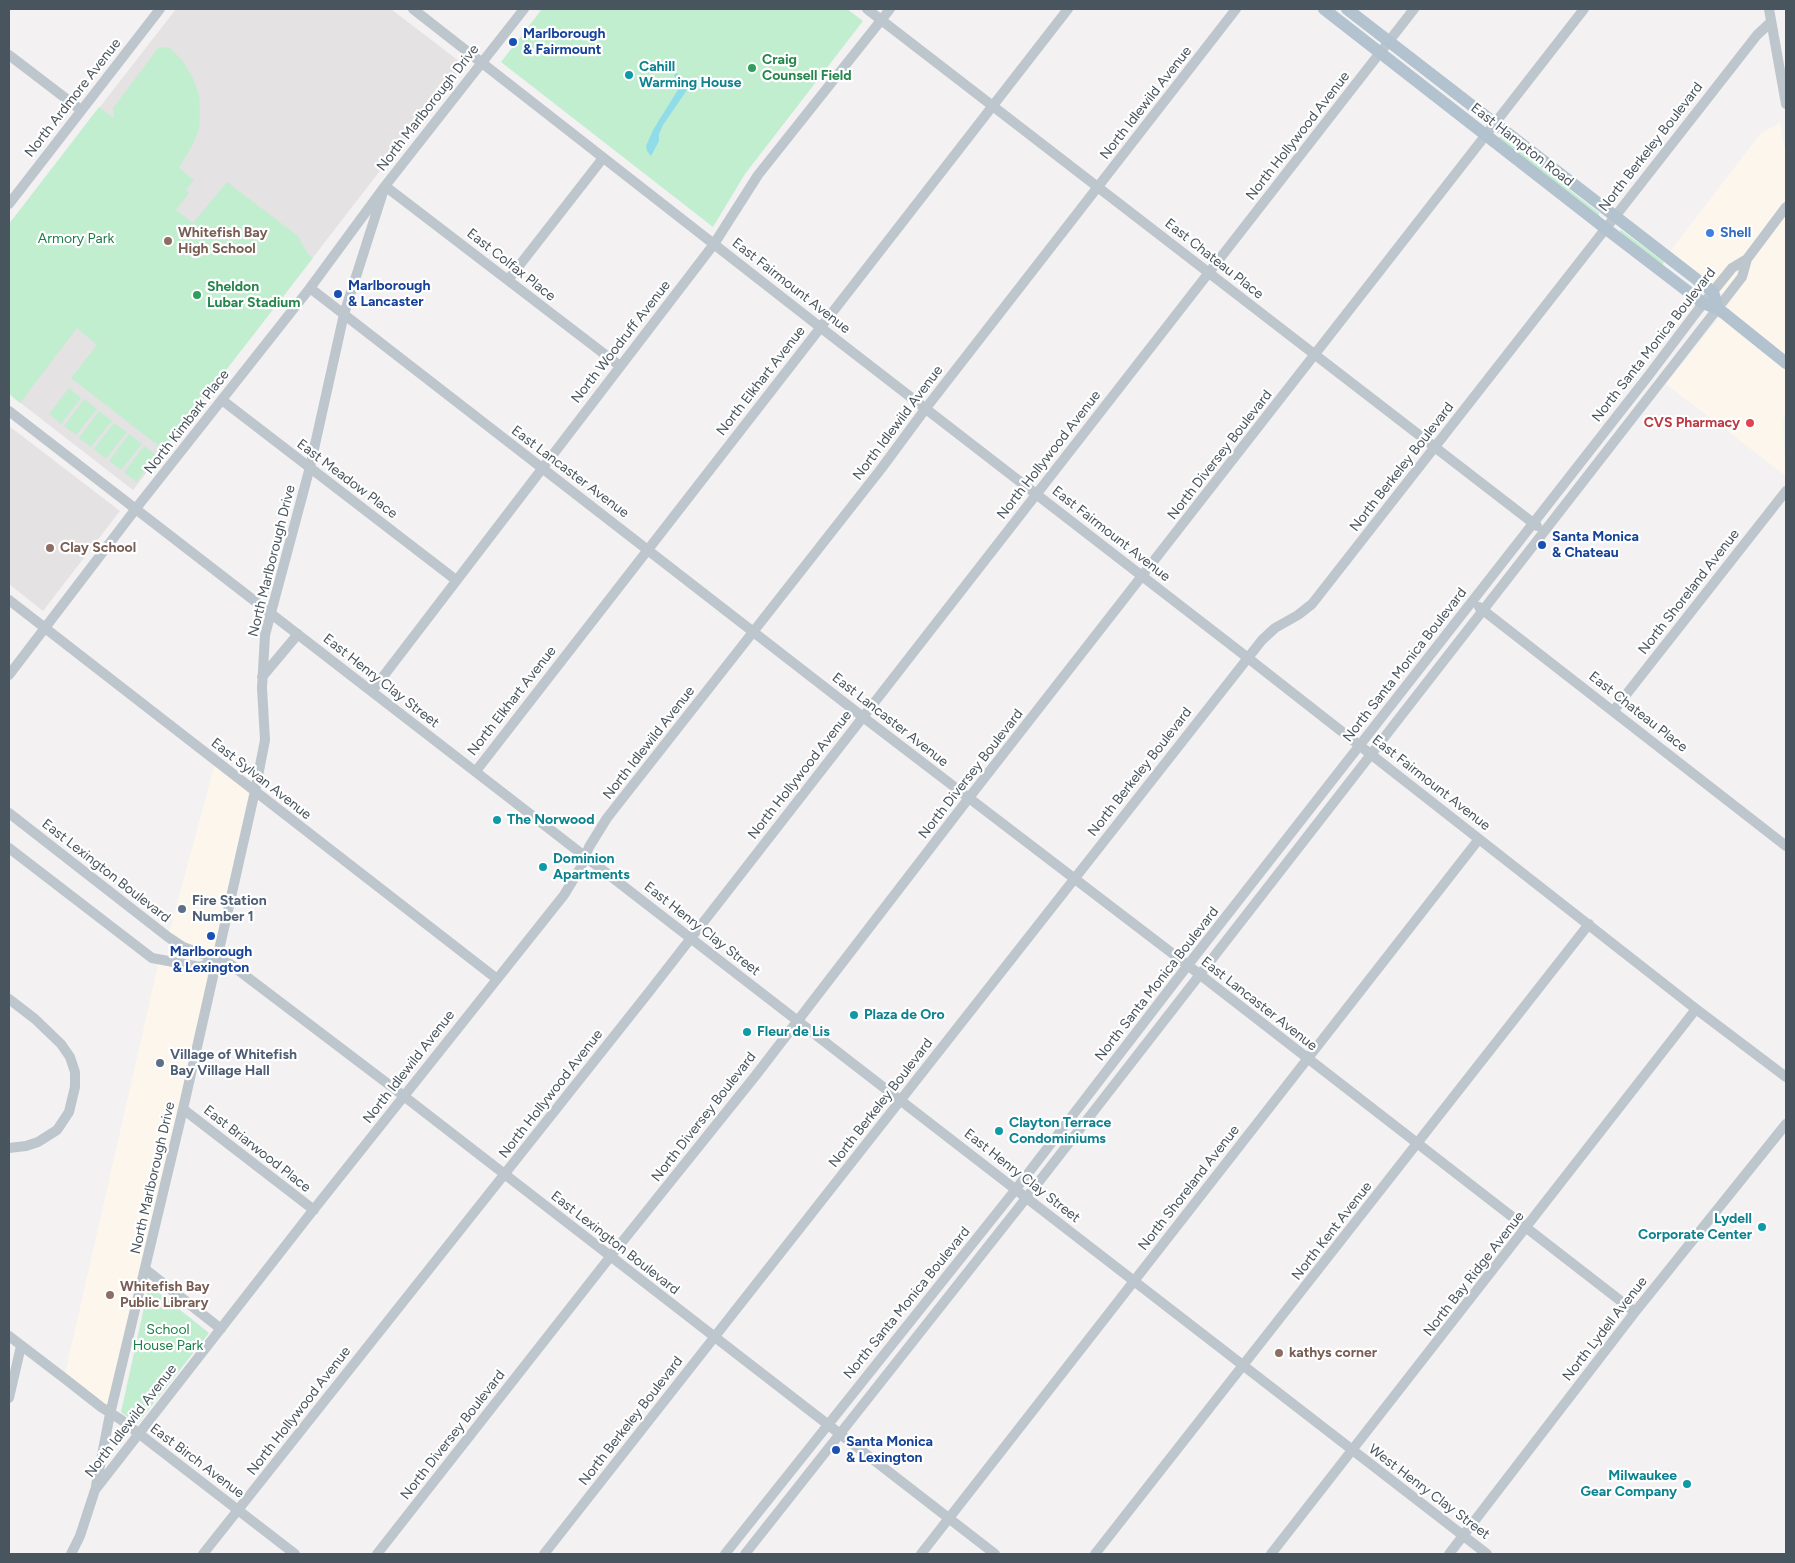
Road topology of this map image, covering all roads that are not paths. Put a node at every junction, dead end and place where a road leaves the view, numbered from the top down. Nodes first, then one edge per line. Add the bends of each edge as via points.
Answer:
1 (160, 9) edge
2 (413, 9) edge
3 (524, 9) edge
4 (867, 9) edge
5 (890, 9) edge
6 (1068, 9) edge
7 (1236, 9) edge
8 (1324, 9) edge
9 (1347, 9) edge
10 (1414, 9) edge
11 (1584, 9) edge
12 (1769, 9) edge
13 (881, 20) junction
14 (1771, 22) junction
15 (1388, 41) junction
16 (1380, 52) junction
17 (9, 55) edge
18 (482, 62) junction
19 (1786, 104) edge
20 (993, 106) junction
21 (81, 110) junction
22 (1494, 123) junction
23 (1485, 135) junction
24 (603, 158) junction
25 (385, 186) junction
26 (1098, 187) junction
27 (9, 204) edge
28 (1786, 208) edge
29 (1614, 216) junction
30 (1605, 228) junction
31 (714, 244) junction
32 (1747, 259) junction
33 (1677, 264) junction
34 (1209, 273) junction
35 (1668, 276) junction
36 (508, 280) junction
37 (310, 288) junction
38 (1713, 292) junction
39 (1703, 303) junction
40 (1718, 309) junction
41 (344, 314) junction
42 (820, 328) junction
43 (1315, 355) junction
44 (1786, 363) edge
45 (620, 366) junction
46 (222, 400) junction
47 (926, 408) junction
48 (9, 411) edge
49 (1436, 448) junction
50 (310, 467) junction
51 (542, 468) junction
52 (1786, 491) edge
53 (1036, 493) junction
54 (136, 509) junction
55 (1533, 523) junction
56 (1544, 531) junction
57 (648, 548) junction
58 (1142, 575) junction
59 (456, 580) junction
60 (9, 600) edge
61 (1472, 602) junction
62 (1483, 610) junction
63 (270, 613) junction
64 (45, 628) junction
65 (752, 631) junction
66 (298, 634) junction
67 (1248, 657) junction
68 (9, 675) edge
69 (262, 677) junction
70 (372, 691) junction
71 (1614, 710) junction
72 (863, 717) junction
73 (1360, 745) junction
74 (1372, 754) junction
75 (476, 771) junction
76 (254, 791) junction
77 (969, 798) junction
78 (9, 813) edge
79 (1479, 839) junction
80 (1786, 846) edge
81 (9, 848) edge
82 (585, 856) junction
83 (1074, 878) junction
84 (1589, 924) junction
85 (691, 937) junction
86 (216, 960) junction
87 (1188, 965) junction
88 (1200, 975) junction
89 (497, 978) junction
90 (9, 999) edge
91 (1696, 1009) junction
92 (798, 1020) junction
93 (1308, 1059) junction
94 (1786, 1077) edge
95 (404, 1096) junction
96 (902, 1100) junction
97 (183, 1109) junction
98 (1786, 1124) edge
99 (1418, 1144) junction
100 (9, 1148) edge
101 (504, 1175) junction
102 (1016, 1189) junction
103 (1027, 1197) junction
104 (314, 1210) junction
105 (1526, 1229) junction
106 (610, 1257) junction
107 (145, 1270) junction
108 (1134, 1281) junction
109 (1635, 1312) junction
110 (221, 1329) junction
111 (9, 1336) edge
112 (715, 1337) junction
113 (21, 1346) junction
114 (1244, 1366) junction
115 (116, 1390) junction
116 (85, 1394) junction
117 (9, 1398) edge
118 (110, 1414) junction
119 (827, 1425) junction
120 (139, 1434) junction
121 (840, 1434) junction
122 (126, 1450) junction
123 (1353, 1451) junction
124 (100, 1465) junction
125 (95, 1490) junction
126 (239, 1510) junction
127 (949, 1518) junction
128 (1464, 1536) junction
129 (71, 1554) edge
130 (203, 1554) edge
131 (295, 1554) edge
132 (376, 1554) edge
133 (544, 1554) edge
134 (725, 1554) edge
135 (746, 1554) edge
136 (921, 1554) edge
137 (995, 1554) edge
138 (1095, 1554) edge
139 (1271, 1554) edge
140 (1450, 1554) edge
141 (1487, 1554) edge

1 - 21 street, North Ardmore Avenue
2 - 18 street, East Fairmount Avenue
3 - 18 street, North Marlborough Drive
4 - 13 street, East Chateau Place
5 - 13 street, North Woodruff Avenue
6 - 20 street, North Elkhart Avenue
7 - 26 street, North Idlewild Avenue
8 - 16 main road, East Hampton Road
9 - 15 main road, East Hampton Road
10 - 15 street, North Hollywood Avenue
11 - 22 street, North Diversey Boulevard
12 - 14 street
13 - 20 street, East Chateau Place
13 - 31 street, North Woodruff Avenue via 758,176
14 - 19 street
14 - 29 street, North Berkeley Boulevard via 1757,35
15 - 16 street, North Hollywood Avenue
15 - 22 main road, East Hampton Road
16 - 23 main road, East Hampton Road
16 - 34 street, North Hollywood Avenue
17 - 21 street
18 - 24 street, East Fairmount Avenue
18 - 25 street, North Marlborough Drive
20 - 26 street, East Chateau Place
20 - 42 street, North Elkhart Avenue
21 - 27 street, North Ardmore Avenue
22 - 23 street, North Diversey Boulevard
22 - 29 main road, East Hampton Road
23 - 30 main road, East Hampton Road
23 - 43 street, North Diversey Boulevard
24 - 31 street, East Fairmount Avenue
24 - 36 street
25 - 36 street, East Colfax Place
25 - 37 street, North Kimbark Place
25 - 41 street, North Marlborough Drive
26 - 34 street, East Chateau Place
26 - 47 street, North Idlewild Avenue
28 - 32 street
29 - 30 street, North Berkeley Boulevard
29 - 33 main road, East Hampton Road
30 - 35 main road, East Hampton Road
30 - 49 street, North Berkeley Boulevard
31 - 42 street, East Fairmount Avenue
31 - 45 street, North Woodruff Avenue
32 - 38 street, North Santa Monica Boulevard via 1732,268
32 - 40 street, North Santa Monica Boulevard via 1742,278
33 - 35 main road
33 - 38 main road, East Hampton Road
34 - 43 street, East Chateau Place
34 - 53 street, North Hollywood Avenue
35 - 39 main road, East Hampton Road
36 - 45 street, East Colfax Place
37 - 41 street, East Lancaster Avenue
37 - 46 street, North Kimbark Place
38 - 39 street, North Santa Monica Boulevard
38 - 40 main road
39 - 40 main road, East Hampton Road
39 - 55 street, North Santa Monica Boulevard
40 - 44 main road, East Hampton Road
40 - 56 street, North Santa Monica Boulevard
41 - 50 street, North Marlborough Drive
41 - 51 street, East Lancaster Avenue
42 - 47 street, East Fairmount Avenue
42 - 57 street, North Elkhart Avenue
43 - 49 street, East Chateau Place
43 - 58 street, North Diversey Boulevard
45 - 51 street, North Woodruff Avenue
46 - 50 street, East Meadow Place
46 - 54 street, North Kimbark Place
47 - 53 street, East Fairmount Avenue
47 - 65 street, North Idlewild Avenue
48 - 54 street, East Henry Clay Street
49 - 55 street, East Chateau Place
49 - 67 street, North Berkeley Boulevard via 1312,604 1275,628
50 - 59 street, East Meadow Place
50 - 63 street, North Marlborough Drive
51 - 57 street, East Lancaster Avenue
51 - 59 street, North Woodruff Avenue
52 - 71 street, North Shoreland Avenue
53 - 58 street, East Fairmount Avenue
53 - 72 street, North Hollywood Avenue
54 - 63 street, East Henry Clay Street
54 - 64 street, North Kimbark Place
55 - 56 street, East Chateau Place
55 - 61 street, North Santa Monica Boulevard
56 - 62 street, North Santa Monica Boulevard
57 - 65 street, East Lancaster Avenue
57 - 75 street, North Elkhart Avenue
58 - 67 street, East Fairmount Avenue
58 - 77 street, North Diversey Boulevard
59 - 70 street, North Woodruff Avenue
60 - 64 street, East Sylvan Avenue
61 - 62 street, East Chateau Place
61 - 73 street, North Santa Monica Boulevard
62 - 71 street, East Chateau Place
62 - 74 street, North Santa Monica Boulevard
63 - 66 street, East Henry Clay Street
63 - 69 street, North Marlborough Drive
64 - 68 street, North Kimbark Place
64 - 76 street, East Sylvan Avenue
65 - 72 street, East Lancaster Avenue
65 - 82 street, North Idlewild Avenue via 607,818
66 - 69 street
66 - 70 street, East Henry Clay Street
67 - 73 street, East Fairmount Avenue
67 - 83 street, North Berkeley Boulevard
69 - 76 street, North Marlborough Drive via 265,740
70 - 75 street, East Henry Clay Street
71 - 80 street, East Chateau Place
72 - 77 street, East Lancaster Avenue
72 - 85 street, North Hollywood Avenue
73 - 74 street, East Fairmount Avenue
73 - 87 street, North Santa Monica Boulevard
74 - 79 street, East Fairmount Avenue
74 - 88 street, North Santa Monica Boulevard
75 - 82 street, East Henry Clay Street
76 - 86 street, North Marlborough Drive
76 - 89 street, East Sylvan Avenue
77 - 83 street, East Lancaster Avenue
77 - 92 street, North Diversey Boulevard
78 - 86 street, East Lexington Boulevard via 168,937 183,947
79 - 84 street, East Fairmount Avenue
79 - 93 street, North Shoreland Avenue
81 - 86 street via 152,958 200,967
82 - 85 street, East Henry Clay Street
82 - 89 street, North Idlewild Avenue via 564,895
83 - 87 street, East Lancaster Avenue
83 - 96 street, North Berkeley Boulevard
84 - 91 street, East Fairmount Avenue
84 - 99 street, North Kent Avenue
85 - 92 street, East Henry Clay Street
85 - 101 street, North Hollywood Avenue
86 - 95 street, East Lexington Boulevard via 230,964
86 - 97 street, North Marlborough Drive
87 - 88 street, East Lancaster Avenue
87 - 102 street, North Santa Monica Boulevard
88 - 93 street, East Lancaster Avenue
88 - 103 street, North Santa Monica Boulevard
89 - 95 street, North Idlewild Avenue
90 - 100 street via 61,1044 75,1072 75,1087 69,1112 57,1130 38,1142
91 - 94 street, East Fairmount Avenue
91 - 105 street, North Bay Ridge Avenue
92 - 96 street, East Henry Clay Street
92 - 106 street, North Diversey Boulevard
93 - 99 street, East Lancaster Avenue
93 - 108 street, North Shoreland Avenue
95 - 101 street, East Lexington Boulevard
95 - 104 street, North Idlewild Avenue
96 - 102 street, East Henry Clay Street
96 - 112 street, North Berkeley Boulevard
97 - 104 street, East Briarwood Place
97 - 107 street, North Marlborough Drive
98 - 109 street, North Lydell Avenue
99 - 105 street, East Lancaster Avenue
99 - 114 street, North Kent Avenue
101 - 106 street, East Lexington Boulevard
101 - 126 street, North Hollywood Avenue
102 - 103 street, East Henry Clay Street
102 - 119 street, North Santa Monica Boulevard
103 - 108 street, East Henry Clay Street
103 - 121 street, North Santa Monica Boulevard
104 - 110 street, North Idlewild Avenue
105 - 109 street, East Lancaster Avenue
105 - 123 street, North Bay Ridge Avenue
106 - 112 street, East Lexington Boulevard
106 - 132 street, North Diversey Boulevard
107 - 110 street
107 - 115 street, North Marlborough Drive
108 - 114 street, East Henry Clay Street
108 - 127 street, North Shoreland Avenue
109 - 128 street, North Lydell Avenue
110 - 120 street, North Idlewild Avenue
111 - 113 street, East Birch Avenue
112 - 119 street, East Lexington Boulevard
112 - 133 street, North Berkeley Boulevard
113 - 116 street, East Birch Avenue
113 - 117 street
114 - 123 street, East Henry Clay Street
114 - 138 street, North Kent Avenue
115 - 116 street via 103,1399
115 - 118 street, North Marlborough Drive
116 - 118 street, East Birch Avenue
118 - 120 street, East Birch Avenue
118 - 124 street, North Marlborough Drive
119 - 121 street, East Lexington Boulevard
119 - 134 street, North Santa Monica Boulevard
120 - 122 street, North Idlewild Avenue
120 - 126 street, East Birch Avenue
121 - 127 street, East Lexington Boulevard
121 - 135 street, North Santa Monica Boulevard
122 - 124 street via 114,1460
122 - 125 street, North Idlewild Avenue
123 - 128 street, West Henry Clay Street
123 - 139 street, North Bay Ridge Avenue
124 - 125 street, North Marlborough Drive
125 - 129 street, North Idlewild Avenue
126 - 130 street, North Hollywood Avenue
126 - 131 street, East Birch Avenue
127 - 136 street, North Shoreland Avenue
127 - 137 street, East Lexington Boulevard
128 - 140 street, North Lydell Avenue
128 - 141 street, West Henry Clay Street

